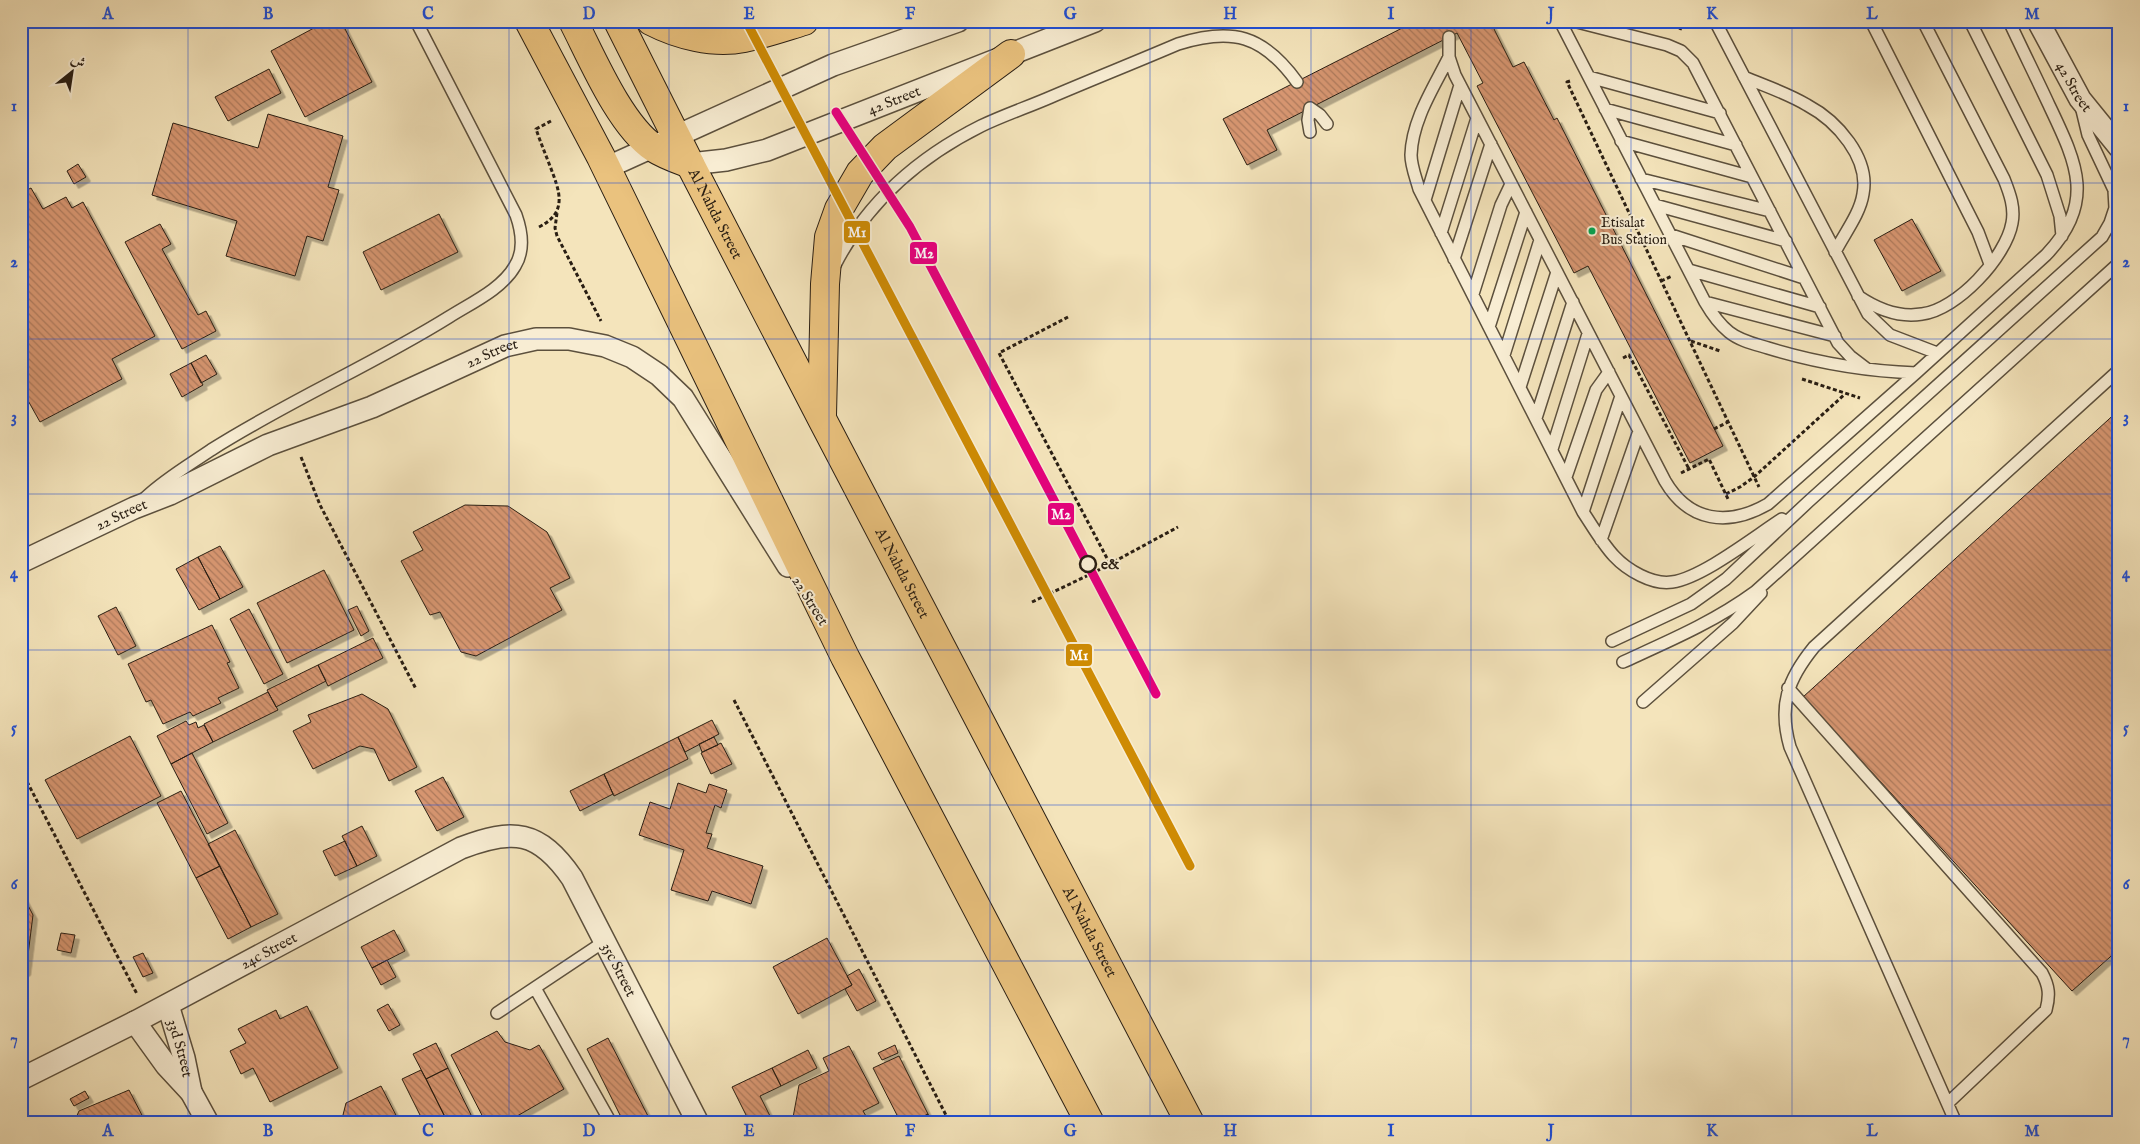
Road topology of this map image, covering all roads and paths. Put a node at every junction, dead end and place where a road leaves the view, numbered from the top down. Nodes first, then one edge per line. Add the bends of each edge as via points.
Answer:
1 (416, 21) edge
2 (529, 21) edge
3 (573, 21) edge
4 (618, 21) edge
5 (651, 21) edge
6 (804, 21) edge
7 (958, 21) edge
8 (1095, 21) edge
9 (1560, 21) edge
10 (1573, 21) edge
11 (1715, 21) edge
12 (1871, 21) edge
13 (1923, 21) edge
14 (1970, 21) edge
15 (2009, 21) edge
16 (2038, 21) edge
17 (1449, 37) dead end
18 (1011, 54) junction
19 (1449, 57) junction
20 (1588, 75) junction
21 (1744, 77) junction
22 (1297, 82) dead end
23 (1460, 85) junction
24 (2080, 99) junction
25 (1605, 109) junction
26 (574, 110) junction
27 (1720, 113) junction
28 (1477, 118) junction
29 (1327, 124) dead end
30 (1310, 132) dead end
31 (677, 136) junction
32 (1621, 141) junction
33 (1491, 144) junction
34 (1736, 145) junction
35 (653, 147) junction
36 (2119, 148) edge
37 (690, 164) junction
38 (606, 168) junction
39 (1752, 176) junction
40 (1641, 179) junction
41 (1511, 184) junction
42 (1425, 200) junction
43 (1655, 205) junction
44 (558, 210) junction
45 (1770, 211) junction
46 (1526, 212) junction
47 (520, 227) junction
48 (1441, 232) junction
49 (1671, 235) junction
50 (2062, 236) junction
51 (1540, 240) junction
52 (1786, 242) junction
53 (1835, 252) junction
54 (1454, 259) junction
55 (2119, 263) edge
56 (1990, 264) junction
57 (1689, 270) junction
58 (1557, 272) junction
59 (1804, 278) junction
60 (825, 284) junction
61 (1473, 294) junction
62 (1858, 296) junction
63 (1573, 302) junction
64 (1705, 302) junction
65 (1820, 307) junction
66 (1068, 317) dead end
67 (1489, 327) junction
68 (1588, 334) junction
69 (1835, 336) junction
70 (605, 346) junction
71 (1937, 354) junction
72 (1504, 355) junction
73 (1868, 370) junction
74 (2119, 370) edge
75 (1609, 372) junction
76 (1916, 373) junction
77 (1520, 387) junction
78 (1846, 393) dead end
79 (1621, 396) junction
80 (1536, 418) junction
81 (822, 419) junction
82 (1728, 422) junction
83 (1714, 429) dead end
84 (1639, 431) junction
85 (296, 434) junction
86 (1552, 449) junction
87 (1566, 477) junction
88 (1754, 477) junction
89 (1726, 494) dead end
90 (1808, 502) junction
91 (1768, 504) junction
92 (134, 508) junction
93 (1584, 512) junction
94 (1178, 527) dead end
95 (1602, 540) junction
96 (23, 558) edge
97 (1110, 564) junction
98 (1774, 576) junction
99 (1032, 602) dead end
100 (1612, 641) dead end
101 (845, 657) junction
102 (1623, 662) dead end
103 (1788, 688) junction
104 (416, 689) dead end
105 (734, 700) dead end
106 (1643, 702) dead end
107 (21, 770) edge
108 (519, 836) joint
109 (605, 941) junction
110 (535, 988) junction
111 (168, 1005) junction
112 (497, 1013) dead end
113 (141, 1018) junction
114 (21, 1079) edge
115 (192, 1092) junction
116 (1948, 1103) junction
117 (208, 1123) edge
118 (612, 1123) edge
119 (698, 1123) edge
120 (950, 1123) edge
121 (1090, 1123) edge
122 (1190, 1123) edge
123 (1956, 1123) edge

1 - 47 lane
2 - 26 main road
3 - 35 main road via 622,111 635,131
4 - 31 main road, Al Nahda Street
5 - 6 main road via 668,30 705,38 743,38
7 - 31 street via 833,65
8 - 18 street, 42 Street
9 - 20 lane
10 - 27 lane via 1660,42 1681,52 1693,63
11 - 21 lane
12 - 56 lane via 1978,232
13 - 56 lane via 2010,193 2013,208 2008,237
14 - 50 lane via 2047,175 2056,201
15 - 50 lane via 2074,160 2078,191 2070,222
16 - 24 street, 42 Street
17 - 19 lane
18 - 37 street, 42 Street via 767,150 726,160
18 - 60 main road via 885,147 860,173 839,209 830,237
19 - 23 lane
19 - 42 lane via 1424,106 1411,156
20 - 25 lane
20 - 27 lane
20 - 82 path via 1567,82
21 - 53 lane
21 - 53 lane via 1810,106 1838,130 1860,160 1864,183 1860,206
22 - 60 lane via 1282,61 1245,38 1223,35 1198,38 981,126 924,160 884,195 841,252
23 - 28 lane
23 - 42 lane
24 - 36 street, 42 Street
24 - 90 lane via 2088,135 2114,190 2115,208 2102,237
25 - 32 lane
25 - 34 lane
26 - 38 main road
26 - 44 path via 536,129 559,190
27 - 34 lane
28 - 33 lane
28 - 48 lane
29 - 30 lane via 1310,108
31 - 35 street
31 - 37 main road, Al Nahda Street
32 - 39 lane
32 - 40 lane
33 - 41 lane
33 - 54 lane
34 - 39 lane
35 - 37 main road
35 - 38 street
37 - 81 main road, Al Nahda Street
38 - 101 main road
39 - 45 lane
40 - 43 lane
40 - 45 lane
41 - 46 lane
41 - 61 lane via 1501,205
42 - 48 lane
43 - 49 lane
43 - 52 lane
44 - 47 path via 546,223
44 - 70 path via 557,236 605,330
45 - 52 lane
46 - 51 lane
46 - 67 lane
47 - 92 lane via 521,252 515,267 483,296 418,336 238,433 164,482
48 - 54 lane
49 - 57 lane
49 - 59 lane
50 - 71 lane via 2046,255
51 - 58 lane
51 - 72 lane
52 - 59 lane
53 - 62 lane
54 - 61 lane
55 - 98 lane
56 - 62 lane via 1955,300 1923,314 1888,312
57 - 64 lane
57 - 65 lane
58 - 63 lane
58 - 77 lane
59 - 65 lane
60 - 81 main road
61 - 67 lane
62 - 71 lane via 1868,314 1890,336
63 - 68 lane
63 - 80 lane
64 - 69 lane
64 - 73 lane via 1722,326 1743,340 1816,362
65 - 69 lane
66 - 97 path via 998,353
67 - 72 lane
68 - 75 lane
68 - 86 lane
69 - 73 lane via 1850,356
70 - 85 street, 22 Street via 569,339 536,339 505,346 372,407
70 - 101 street, 22 Street via 632,357 659,375 683,398
71 - 76 lane
72 - 77 lane
73 - 76 lane
74 - 103 lane via 1814,646
75 - 79 lane
75 - 87 lane via 1596,390
76 - 91 lane
77 - 80 lane
78 - 88 path
79 - 84 lane
79 - 93 lane
80 - 86 lane
81 - 122 main road, Al Nahda Street
82 - 83 path
82 - 88 path
84 - 91 lane via 1671,492 1689,508 1701,514 1738,518
84 - 95 lane
85 - 92 street, 22 Street via 268,444 170,494
85 - 104 path via 302,460 320,505
86 - 87 lane
87 - 93 lane
88 - 89 path
88 - 91 path
90 - 95 lane via 1692,577 1670,583 1632,572
90 - 100 lane via 1709,593
92 - 96 street, 22 Street
93 - 95 lane
94 - 97 path
97 - 99 path
98 - 102 lane via 1714,620
98 - 106 lane via 1733,623
101 - 121 main road
103 - 116 lane via 1784,728 1790,747
103 - 116 lane via 2042,973 2047,983 2050,996 2046,1010
105 - 120 path
107 - 113 path
108 - 109 street, 35c Street via 542,845 560,861
108 - 111 street, 24c Street via 498,836 461,848
109 - 110 lane
109 - 119 street, 35c Street
110 - 112 lane
110 - 118 lane
111 - 113 street, 24c Street
111 - 115 street, 33d Street
113 - 114 street, 24c Street
113 - 115 street, 33d Street via 166,1065
115 - 117 street, 33d Street
116 - 123 lane

